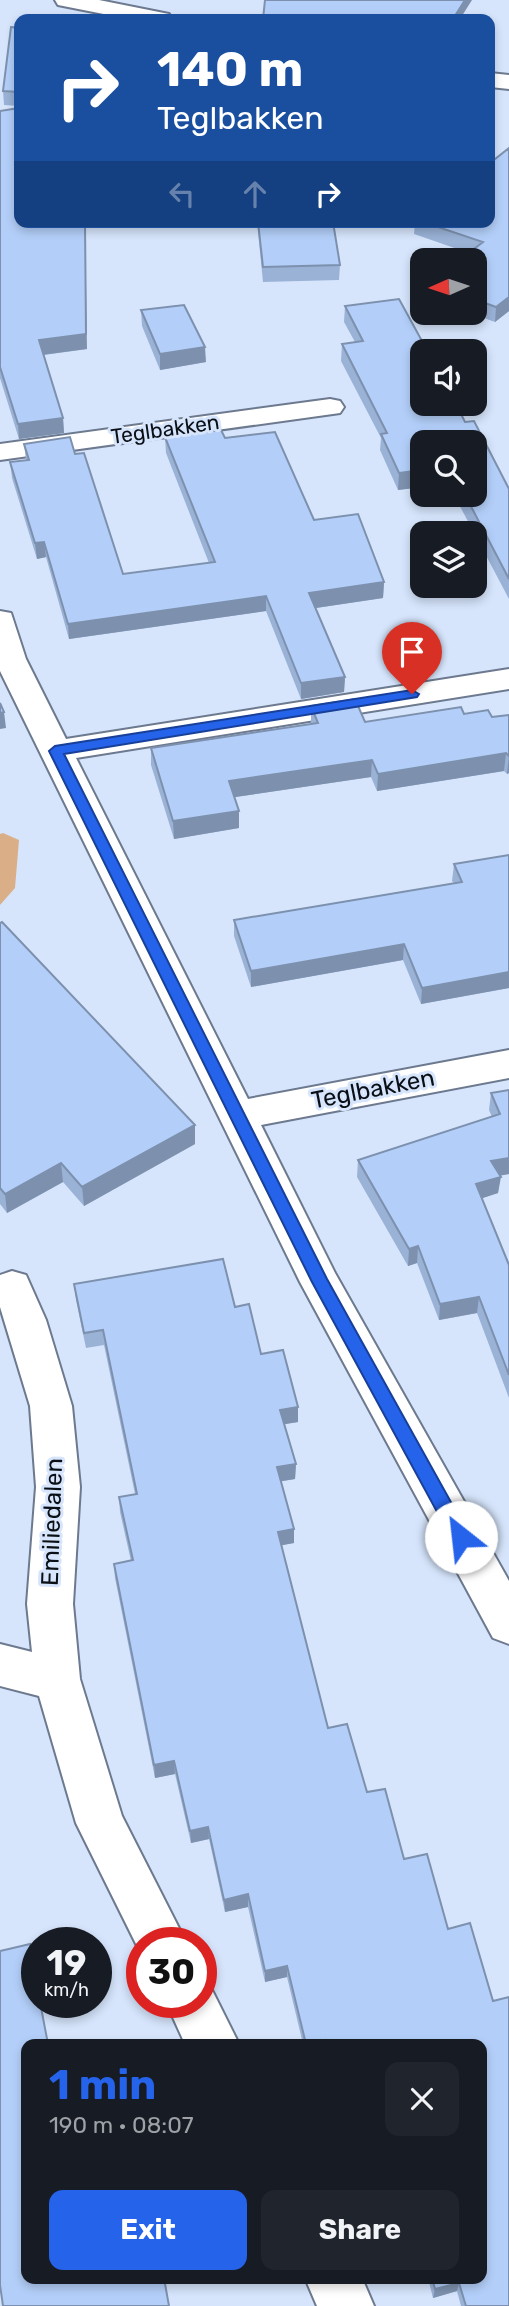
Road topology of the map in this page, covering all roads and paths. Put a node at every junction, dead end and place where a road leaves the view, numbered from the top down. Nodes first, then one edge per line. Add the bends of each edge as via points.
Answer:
1 (66, 0) edge
2 (136, 14) edge
3 (330, 407) dead end
4 (0, 452) edge
5 (0, 620) edge
6 (509, 679) edge
7 (55, 751) junction
8 (509, 1064) edge
9 (237, 1115) junction
10 (12, 1287) dead end
11 (506, 1612) edge
12 (0, 1665) edge
13 (57, 1679) junction
14 (153, 1927) edge
15 (199, 2018) edge
16 (210, 2039) edge
17 (335, 2284) edge
18 (346, 2306) edge

1 - 2 street
3 - 4 street, Teglbakken
5 - 7 street via 10,659
6 - 7 street
7 - 9 street
8 - 9 street, Teglbakken
9 - 11 street via 320,1282
10 - 13 street, Emiliedalen via 51,1406 58,1487 50,1604
12 - 13 street
13 - 14 street, Emiliedalen via 100,1823
15 - 16 street
17 - 18 street

